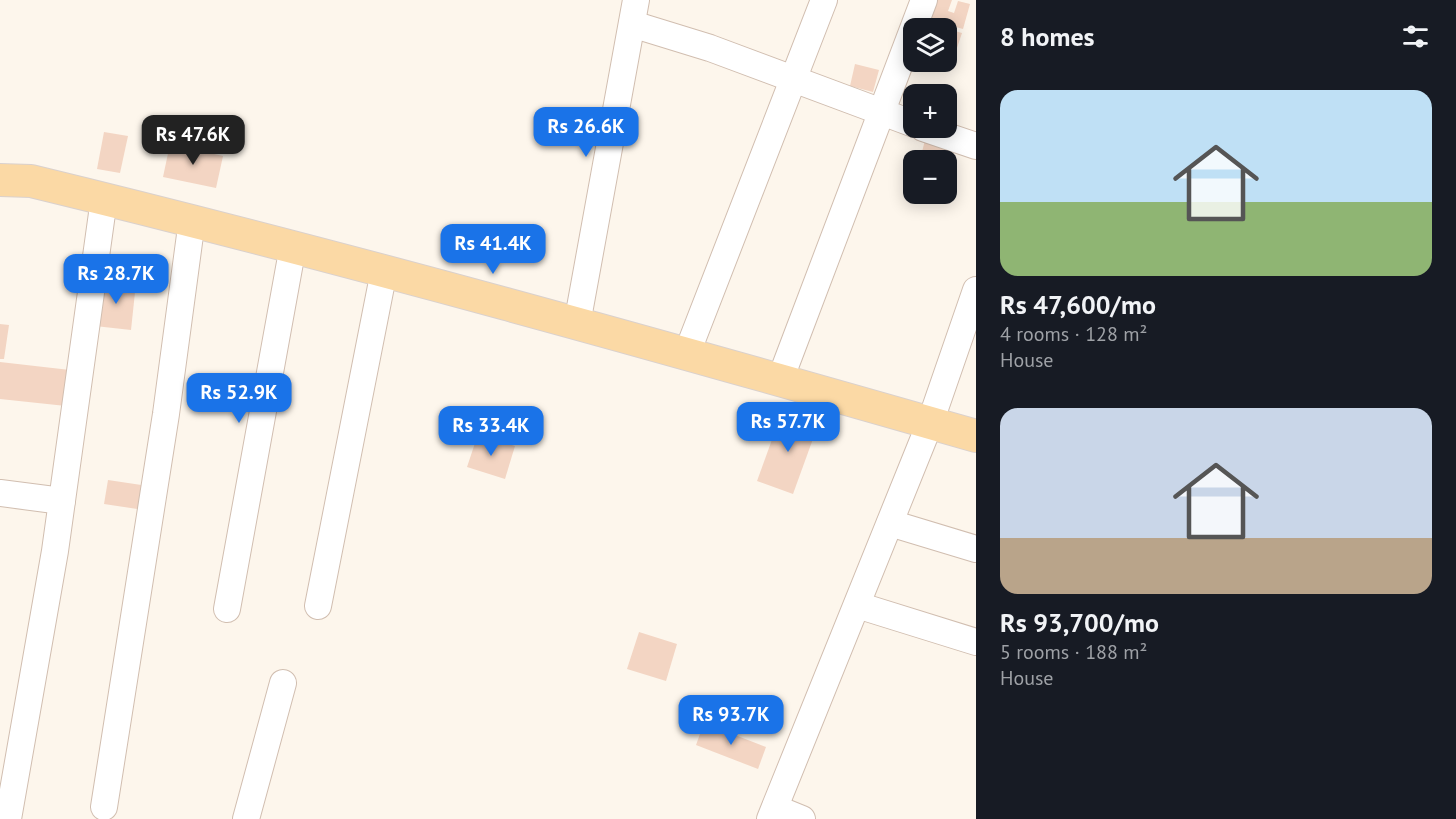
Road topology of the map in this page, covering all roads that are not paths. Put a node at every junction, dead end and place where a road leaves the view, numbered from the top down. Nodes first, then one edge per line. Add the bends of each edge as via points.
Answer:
1 (824, 0) edge
2 (924, 0) edge
3 (634, 12) edge
4 (794, 80) junction
5 (880, 113) junction
6 (903, 120) edge
7 (952, 138) edge
8 (976, 146) edge
9 (0, 180) edge
10 (104, 198) junction
11 (192, 220) junction
12 (293, 246) junction
13 (384, 271) junction
14 (976, 290) edge
15 (578, 324) junction
16 (687, 353) junction
17 (780, 380) junction
18 (930, 423) junction
19 (976, 436) edge
20 (0, 494) edge
21 (62, 501) junction
22 (890, 523) junction
23 (976, 549) edge
24 (857, 605) junction
25 (318, 606) dead end
26 (227, 609) dead end
27 (976, 642) edge
28 (283, 683) dead end
29 (11, 753) edge
30 (104, 807) dead end
31 (772, 814) edge
32 (8, 819) edge
33 (246, 819) edge
34 (802, 819) edge

1 - 4 street
2 - 5 street
3 - 4 street via 710,48
3 - 15 street
4 - 5 street
4 - 16 street
5 - 6 street
5 - 17 street
7 - 8 street
9 - 10 main road via 31,181
10 - 11 main road
10 - 21 street
11 - 12 main road
11 - 30 street
12 - 13 main road
12 - 26 street
13 - 15 main road
13 - 25 street
14 - 18 street
15 - 16 main road
16 - 17 main road
17 - 18 main road
18 - 19 main road
18 - 22 street
20 - 21 street
21 - 29 street
22 - 23 street
22 - 24 street
24 - 27 street
24 - 31 street
28 - 33 street
29 - 32 street
31 - 34 street

